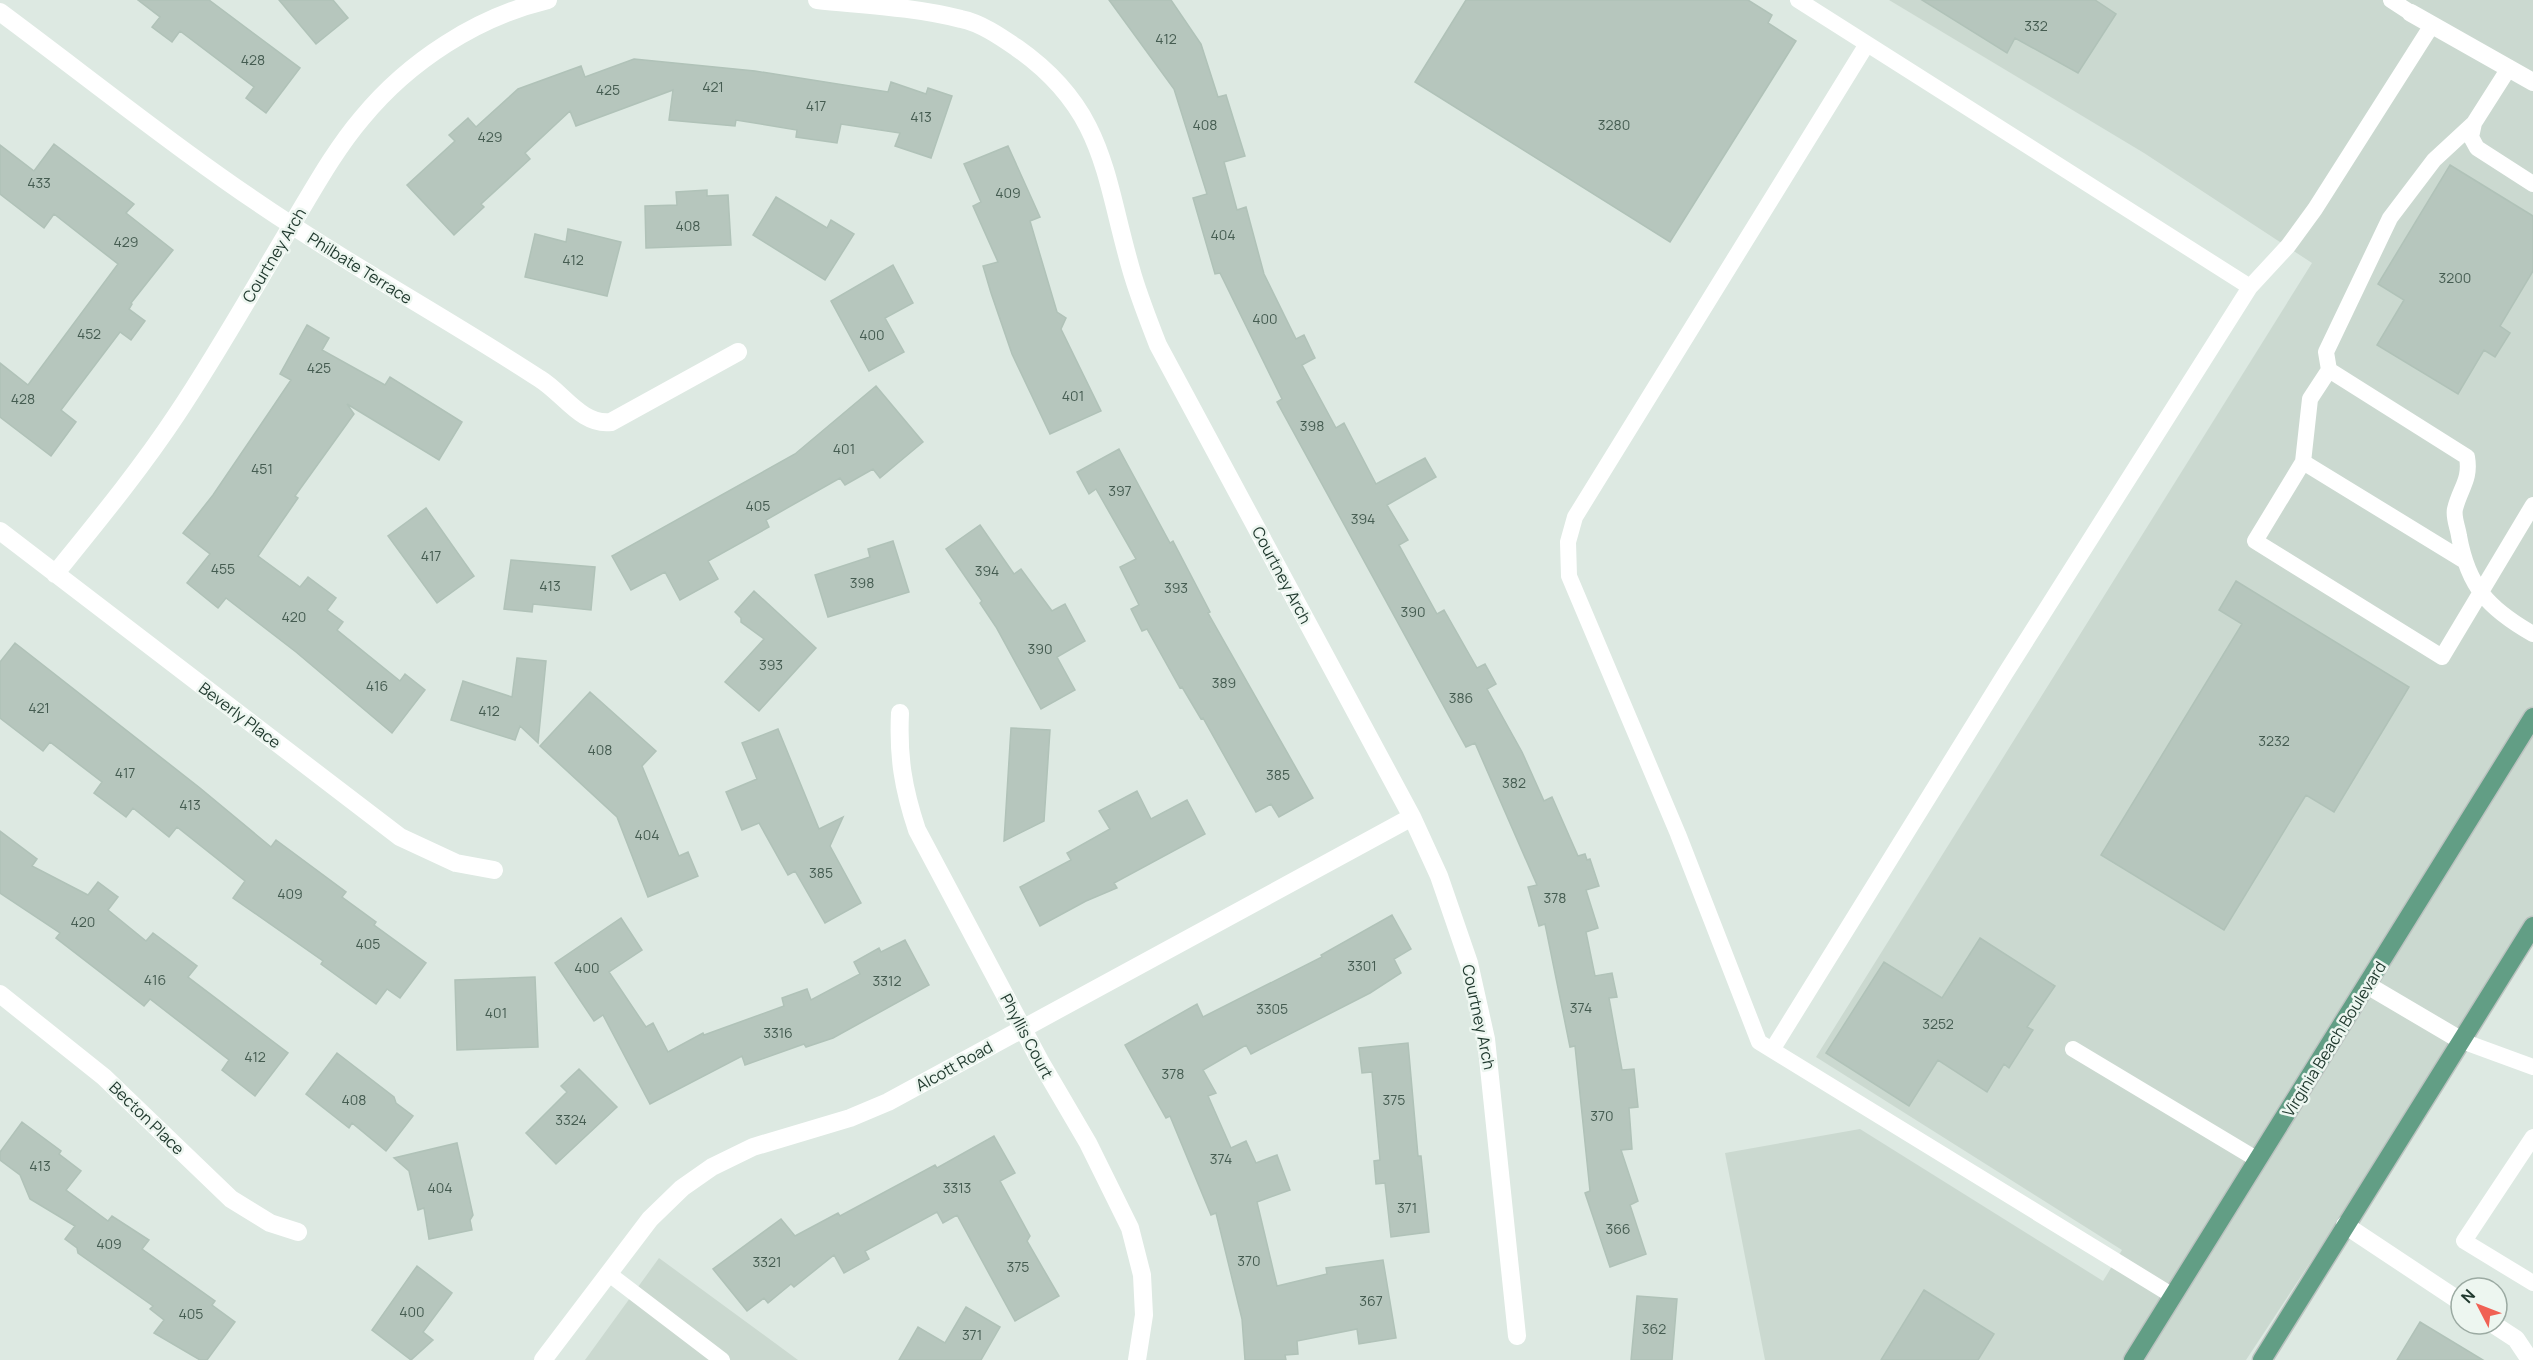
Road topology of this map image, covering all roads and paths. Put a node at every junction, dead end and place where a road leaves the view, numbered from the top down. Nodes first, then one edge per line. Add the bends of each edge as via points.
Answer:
1 (548, 0) edge
2 (817, 0) edge
3 (1798, 0) edge
4 (2391, 0) edge
5 (850, 2) edge
6 (0, 12) edge
7 (2411, 13) joint
8 (2432, 25) junction
9 (1867, 44) junction
10 (2509, 68) junction
11 (2533, 82) edge
12 (2474, 123) junction
13 (2533, 184) edge
14 (292, 226) junction
15 (2250, 287) junction
16 (738, 352) dead end
17 (2329, 370) junction
18 (2303, 462) junction
19 (2533, 505) edge
20 (0, 531) edge
21 (2463, 560) junction
22 (55, 574) junction
23 (2480, 594) junction
24 (2533, 634) edge
25 (900, 713) dead end
26 (2533, 717) edge
27 (1412, 818) junction
28 (494, 870) dead end
29 (2533, 926) edge
30 (2367, 985) junction
31 (0, 994) edge
32 (1022, 1028) junction
33 (2462, 1041) junction
34 (2073, 1049) dead end
35 (1772, 1050) junction
36 (2533, 1067) edge
37 (2533, 1137) edge
38 (2258, 1160) junction
39 (2345, 1225) junction
40 (298, 1232) dead end
41 (609, 1274) junction
42 (2533, 1283) edge
43 (2449, 1294) edge
44 (2173, 1296) junction
45 (2509, 1334) edge
46 (1517, 1336) dead end
47 (543, 1360) edge
48 (722, 1360) edge
49 (1137, 1360) edge
50 (2133, 1360) edge
51 (2262, 1360) edge
52 (2530, 1360) edge

1 - 14 street, Courtney Arch via 470,30 400,79 363,117 331,160
2 - 5 street, Courtney Arch
3 - 9 lane
4 - 7 lane
5 - 27 street, Courtney Arch via 963,19 1001,37 1036,61 1085,119 1104,159 1133,277 1158,345
6 - 14 street, Philbate Terrace
7 - 8 street
8 - 10 street
8 - 15 lane via 2308,218
9 - 15 lane
9 - 35 lane via 1575,517 1568,542 1569,576 1678,834 1759,1042
10 - 11 street
10 - 12 lane
12 - 13 lane via 2470,137 2477,148
12 - 17 lane via 2434,160 2390,218 2326,352
14 - 16 street, Philbate Terrace via 542,380 590,420 611,422
14 - 22 street, Courtney Arch via 177,414
15 - 35 lane
17 - 18 lane via 2310,399
17 - 21 lane via 2467,457 2470,471 2454,511
18 - 21 lane
18 - 23 lane via 2255,541 2442,657
19 - 23 lane
20 - 22 street, Beverly Place
21 - 23 lane
22 - 28 street, Beverly Place via 400,837 456,863
23 - 24 lane via 2508,620
25 - 32 street, Phyllis Court via 899,753 904,792 917,830
26 - 30 main road, Virginia Beach Boulevard
27 - 32 street, Alcott Road
27 - 46 street, Courtney Arch via 1443,887 1469,963 1486,1039
29 - 33 main road
30 - 33 street
30 - 38 main road, Virginia Beach Boulevard
31 - 40 street, Becton Place via 104,1077 231,1199 270,1223
32 - 41 street, Alcott Road via 888,1102 850,1118 753,1147 712,1167 682,1188 650,1219
32 - 49 street, Phyllis Court via 1088,1143 1130,1228 1142,1275 1144,1315
33 - 36 lane
33 - 39 main road
34 - 38 lane
35 - 44 lane
37 - 42 lane via 2464,1242
38 - 44 main road, Virginia Beach Boulevard
39 - 43 street
39 - 51 main road
41 - 47 street, Alcott Road
41 - 48 lane
44 - 50 main road, Virginia Beach Boulevard
45 - 52 street

